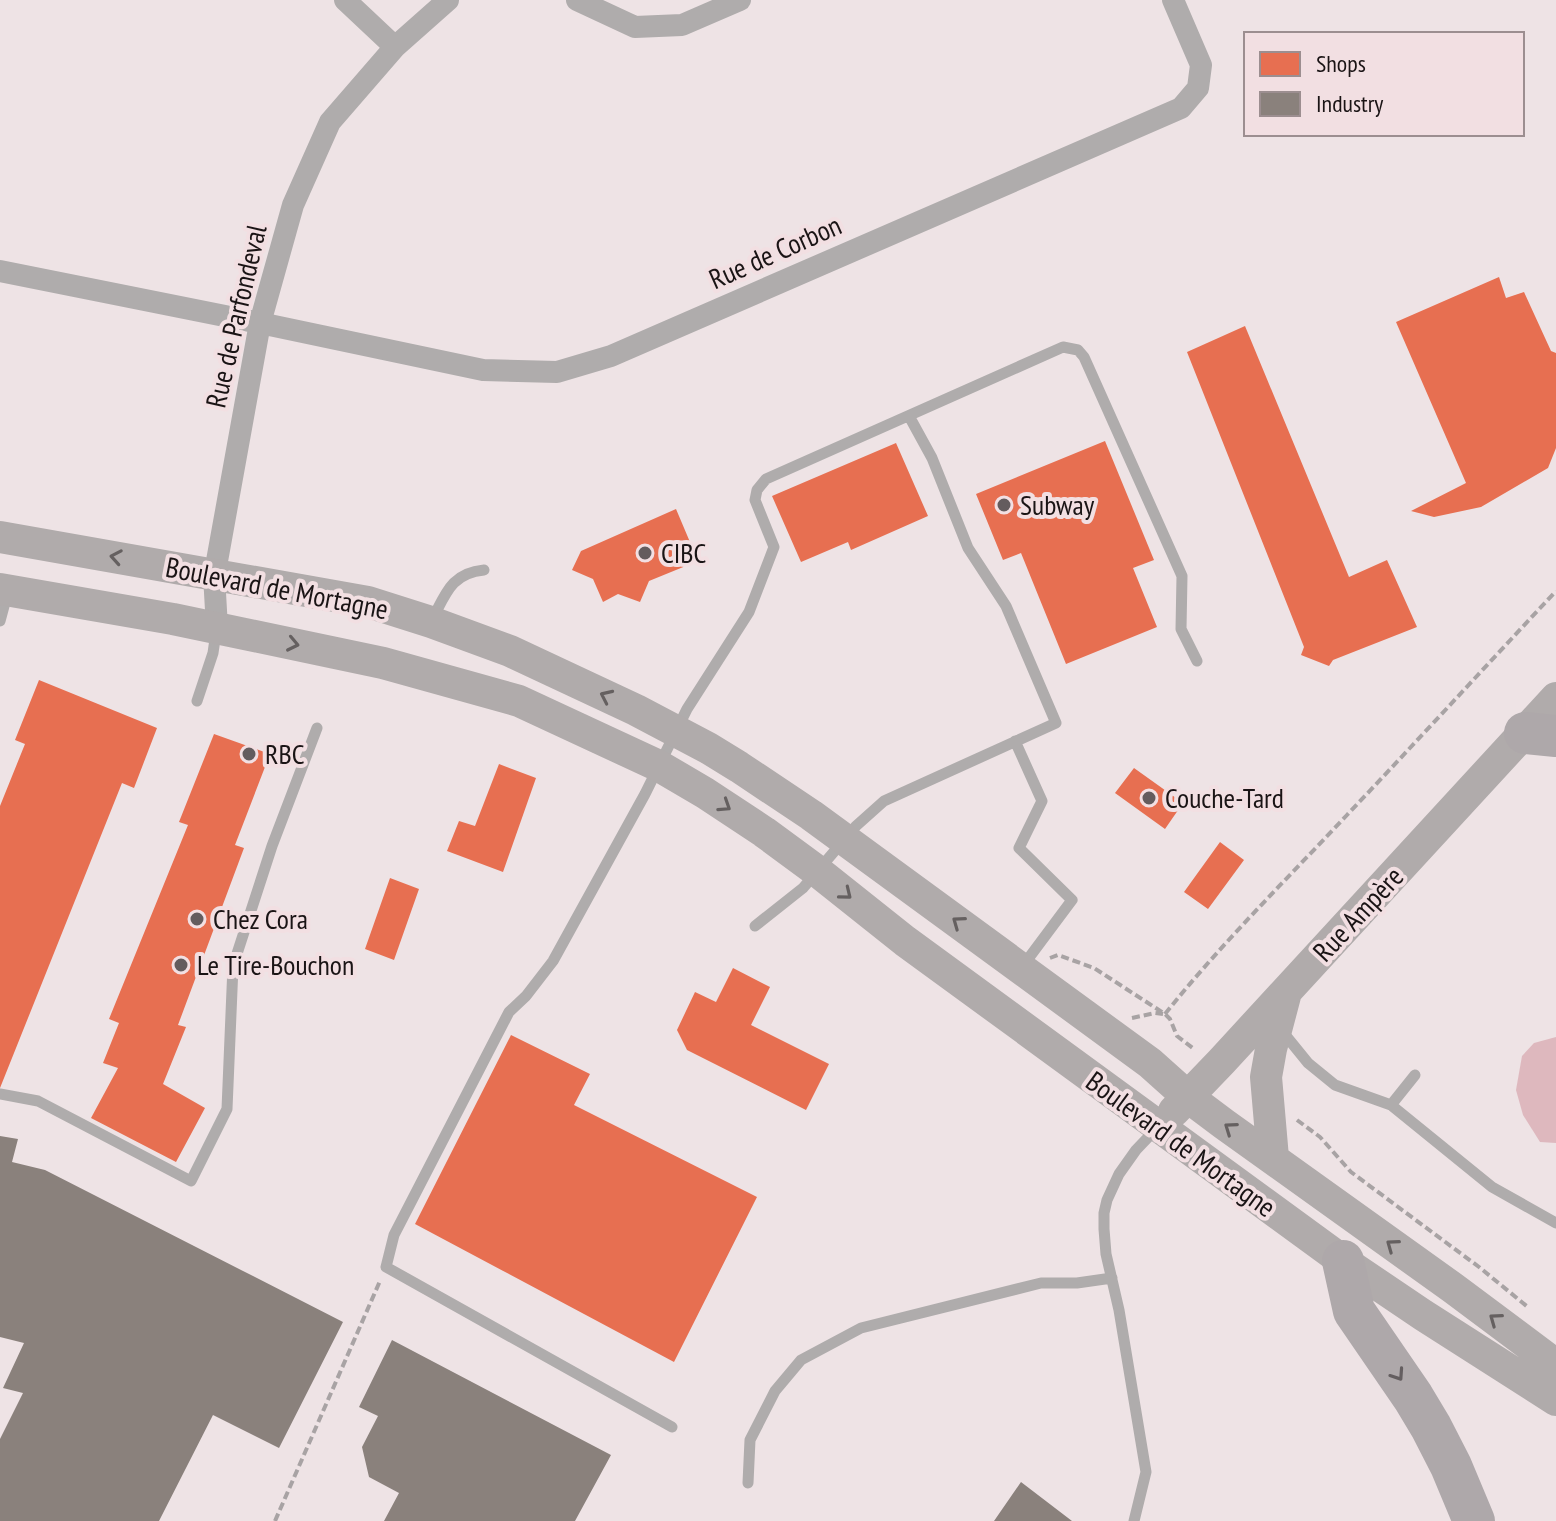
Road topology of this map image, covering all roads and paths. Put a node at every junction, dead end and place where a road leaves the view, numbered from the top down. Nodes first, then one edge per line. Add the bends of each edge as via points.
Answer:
1 (345, 0) edge
2 (448, 0) edge
3 (577, 0) edge
4 (740, 0) edge
5 (1173, 0) edge
6 (395, 47) junction
7 (0, 271) edge
8 (260, 323) junction
9 (909, 416) junction
10 (0, 537) edge
11 (484, 570) dead end
12 (214, 575) junction
13 (4, 590) edge
14 (1556, 591) edge
15 (0, 621) edge
16 (431, 622) junction
17 (217, 628) junction
18 (1197, 661) dead end
19 (1556, 698) edge
20 (197, 701) dead end
21 (317, 728) dead end
22 (676, 731) junction
23 (1541, 734) edge
24 (1015, 741) junction
25 (659, 766) junction
26 (845, 840) junction
27 (817, 871) junction
28 (755, 926) dead end
29 (1058, 955) dead end
30 (1021, 968) junction
31 (1277, 1009) junction
32 (1165, 1014) junction
33 (1129, 1019) dead end
34 (1173, 1029) dead end
35 (1415, 1075) dead end
36 (0, 1094) edge
37 (1188, 1097) junction
38 (1391, 1105) junction
39 (1285, 1114) dead end
40 (1157, 1127) junction
41 (1273, 1158) junction
42 (1556, 1223) edge
43 (1343, 1261) junction
44 (386, 1267) junction
45 (1112, 1278) junction
46 (1534, 1312) dead end
47 (1556, 1365) edge
48 (1556, 1400) edge
49 (672, 1427) dead end
50 (748, 1483) dead end
51 (275, 1521) edge
52 (1134, 1521) edge
53 (1474, 1521) edge

1 - 6 street
2 - 6 street, Rue de Parfondeval
3 - 4 street via 635,27 682,25
5 - 8 street, Rue de Corbon via 1201,65 1198,88 1181,108 611,356 557,372 483,370
6 - 8 street, Rue de Parfondeval via 330,122 293,205
7 - 8 street, Rue de Corbon
8 - 12 street, Rue de Parfondeval
9 - 18 lane via 1063,347 1078,350 1182,576 1181,629
9 - 22 lane via 766,479 757,490 755,500 774,547 749,612
9 - 24 lane via 968,548 1006,606 1056,723
12 -> 10 main road, Boulevard de Mortagne
11 - 16 lane via 471,571 449,586
12 - 16 main road, Boulevard de Mortagne via 368,602
12 - 17 street, Rue de Parfondeval
13 - 15 lane
13 - 17 main road, Boulevard de Mortagne
14 - 32 path via 1226,942
22 -> 16 main road, Boulevard de Mortagne via 510,651
17 - 20 lane
17 -> 25 main road, Boulevard de Mortagne via 383,663 519,701
19 - 23 main road, Rue Ampère
21 - 36 lane via 233,966 227,1109 191,1181 38,1101
22 - 25 lane
22 - 26 main road, Boulevard de Mortagne
23 - 31 main road, Rue Ampère
24 - 26 lane via 884,801
24 - 30 lane via 1042,801 1019,848 1072,900
25 -> 27 main road, Boulevard de Mortagne
25 - 44 lane via 553,961 509,1012 394,1235
26 - 27 lane
30 -> 26 main road, Boulevard de Mortagne
27 - 28 lane
27 -> 40 main road, Boulevard de Mortagne
29 - 32 path via 1094,968
30 - 37 main road, Boulevard de Mortagne
31 - 37 main road, Rue Ampère
31 - 38 lane via 1308,1063 1335,1085
31 - 41 main road via 1266,1077
32 - 33 path
32 - 34 path
35 - 38 lane
37 - 40 main road, Rue Ampère
41 -> 37 main road, Boulevard de Mortagne
38 - 42 lane via 1492,1187
39 - 46 path via 1320,1137 1351,1172
40 - 43 main road, Boulevard de Mortagne
40 - 45 lane via 1124,1166 1107,1200 1104,1229
47 -> 41 main road, Boulevard de Mortagne
43 - 48 main road, Boulevard de Mortagne
43 -> 53 highway via 1354,1311 1431,1427
44 - 49 lane
44 - 51 path
45 - 50 lane via 1041,1283 861,1328 801,1360 775,1391 750,1440
45 - 52 lane via 1146,1472

